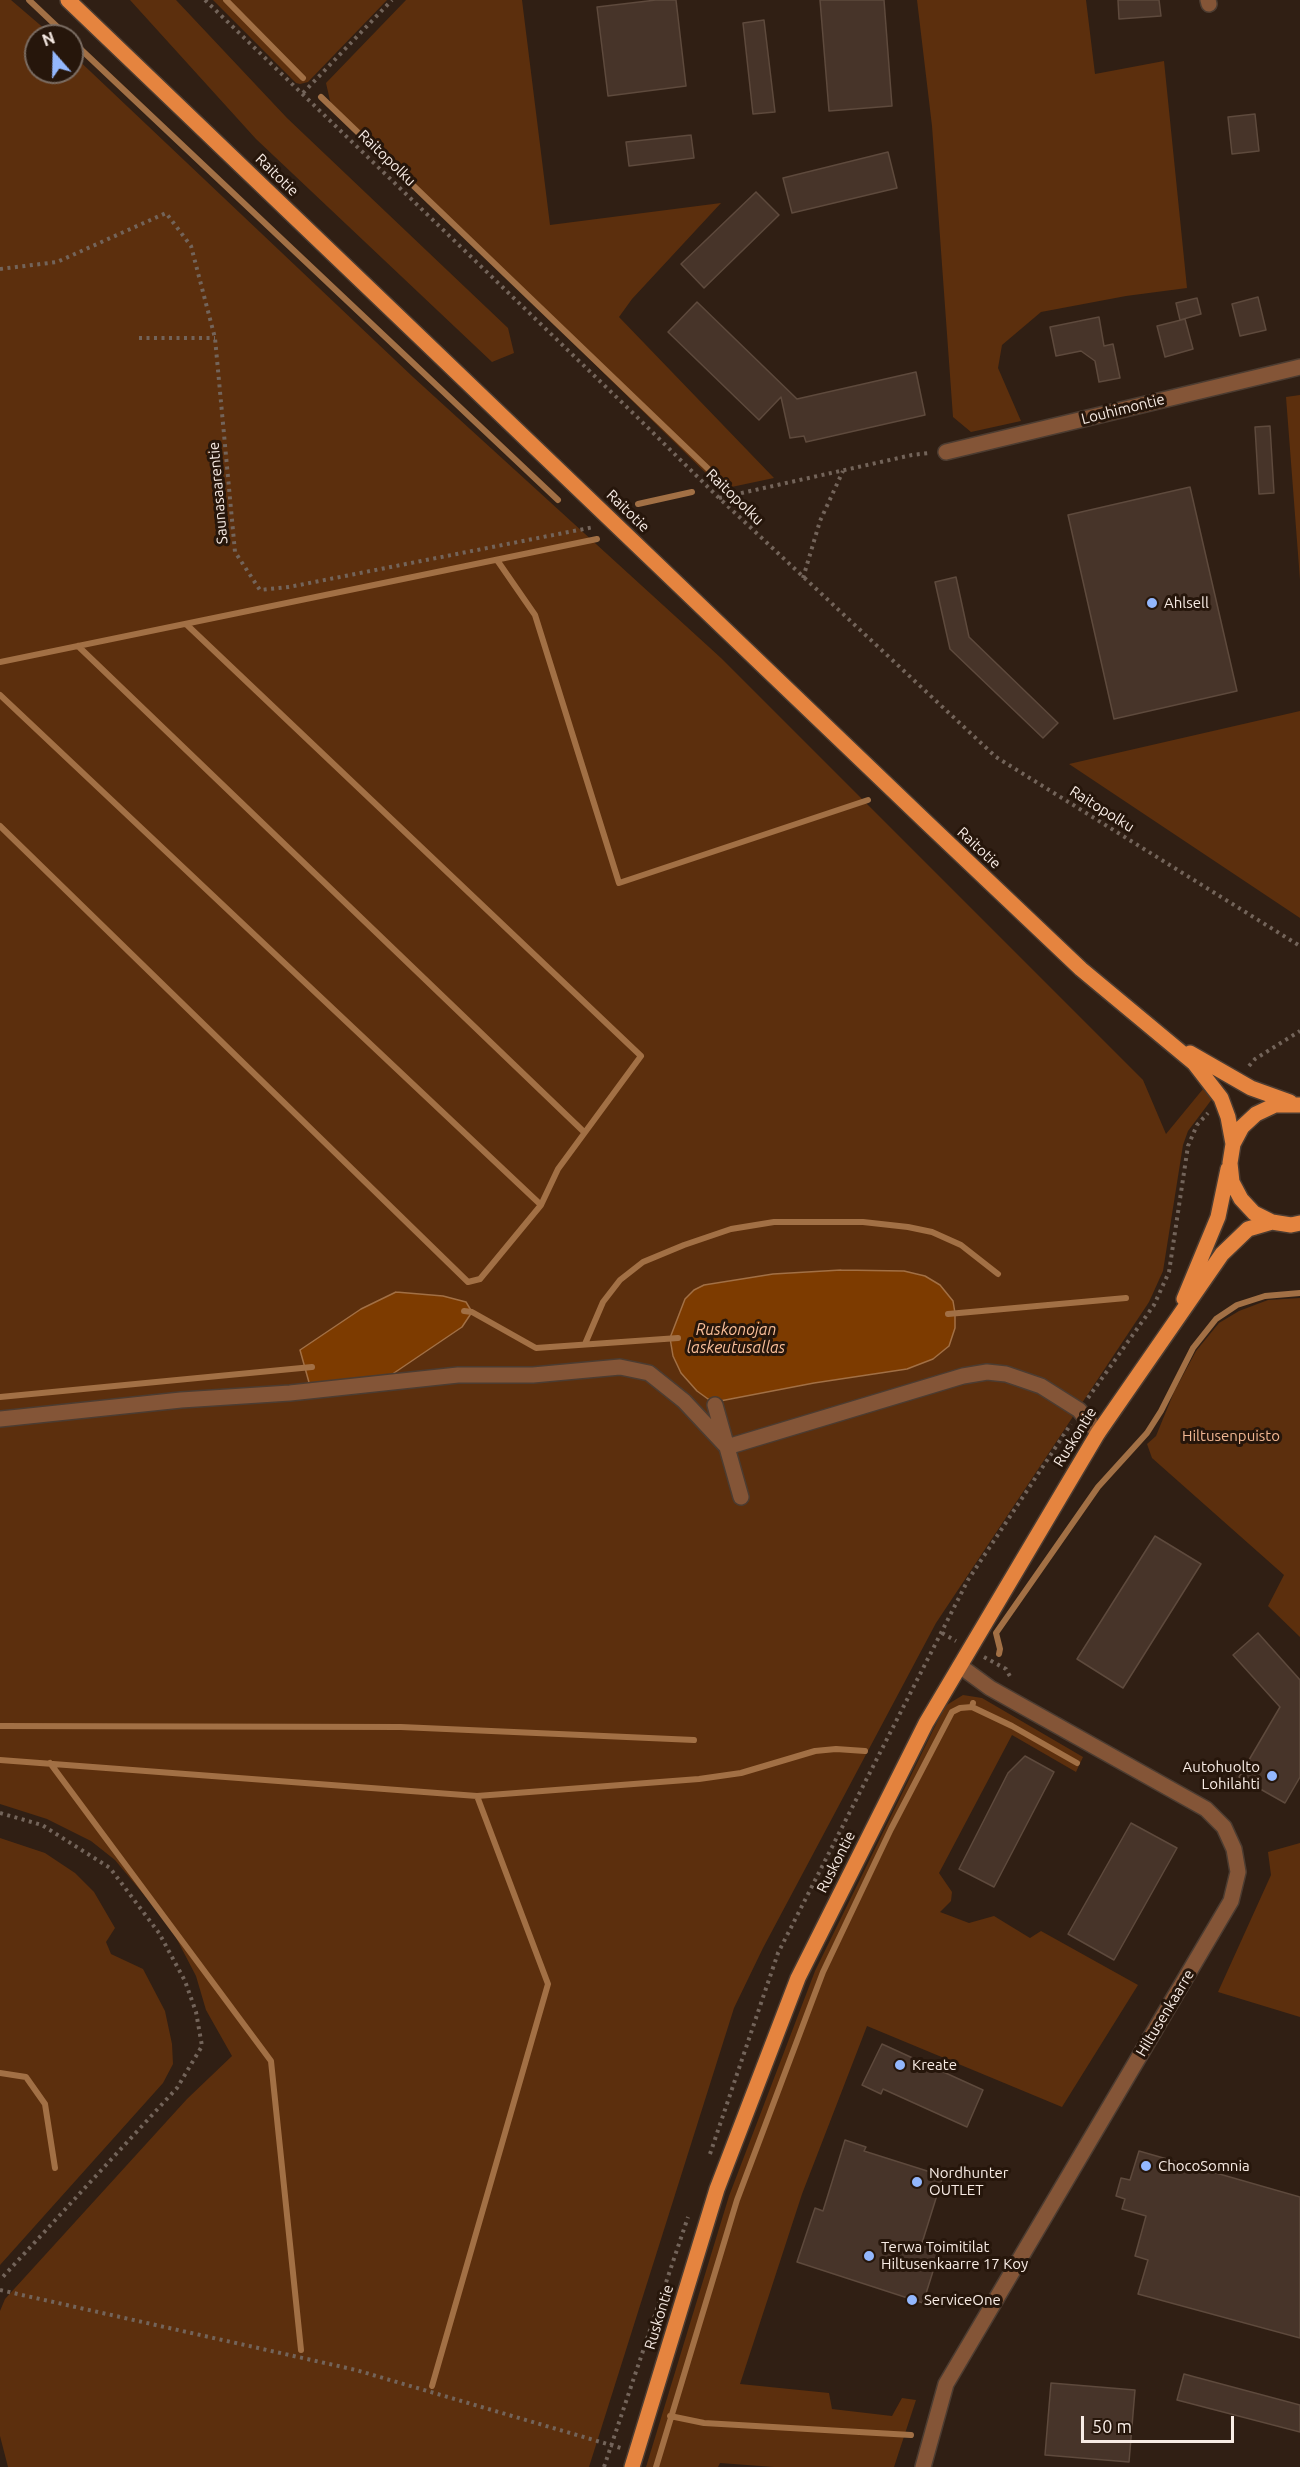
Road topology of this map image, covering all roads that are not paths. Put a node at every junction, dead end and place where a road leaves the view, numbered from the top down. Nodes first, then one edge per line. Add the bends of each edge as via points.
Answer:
1 (68, 0) edge
2 (1300, 367) edge
3 (946, 452) road end
4 (1169, 1042) junction
5 (1298, 1104) edge
6 (1233, 1144) junction
7 (1230, 1163) junction
8 (1272, 1222) junction
9 (1297, 1226) edge
10 (1175, 1321) junction
11 (715, 1405) dead end
12 (0, 1419) edge
13 (1098, 1433) junction
14 (727, 1447) junction
15 (741, 1497) dead end
16 (960, 1666) junction
17 (634, 2460) edge
18 (923, 2467) edge

1 - 4 main road, Raitotie via 1081,969
2 - 3 street, Louhimontie
4 - 5 main road, Raitotie via 1268,1095
4 - 6 main road, Raitotie via 1194,1063 1221,1098
5 - 6 main road via 1275,1105 1256,1114 1242,1127
6 - 7 main road, Ruskontie
7 - 8 main road via 1232,1182 1241,1200 1254,1213
7 - 10 main road, Ruskontie via 1218,1217
8 - 9 main road
8 - 10 main road, Ruskontie via 1248,1230 1222,1254
10 - 13 main road, Ruskontie
11 - 14 street
12 - 14 street via 458,1375 533,1375 620,1367 649,1373 684,1401
13 - 14 street via 1080,1410 1041,1386 987,1372
13 - 16 main road, Ruskontie
14 - 15 street
16 - 17 main road, Ruskontie via 926,1723 798,1978 717,2189
16 - 18 street, Hiltusenkaarre via 990,1688 1206,1809 1224,1827 1234,1849 1238,1872 1231,1901 946,2384

